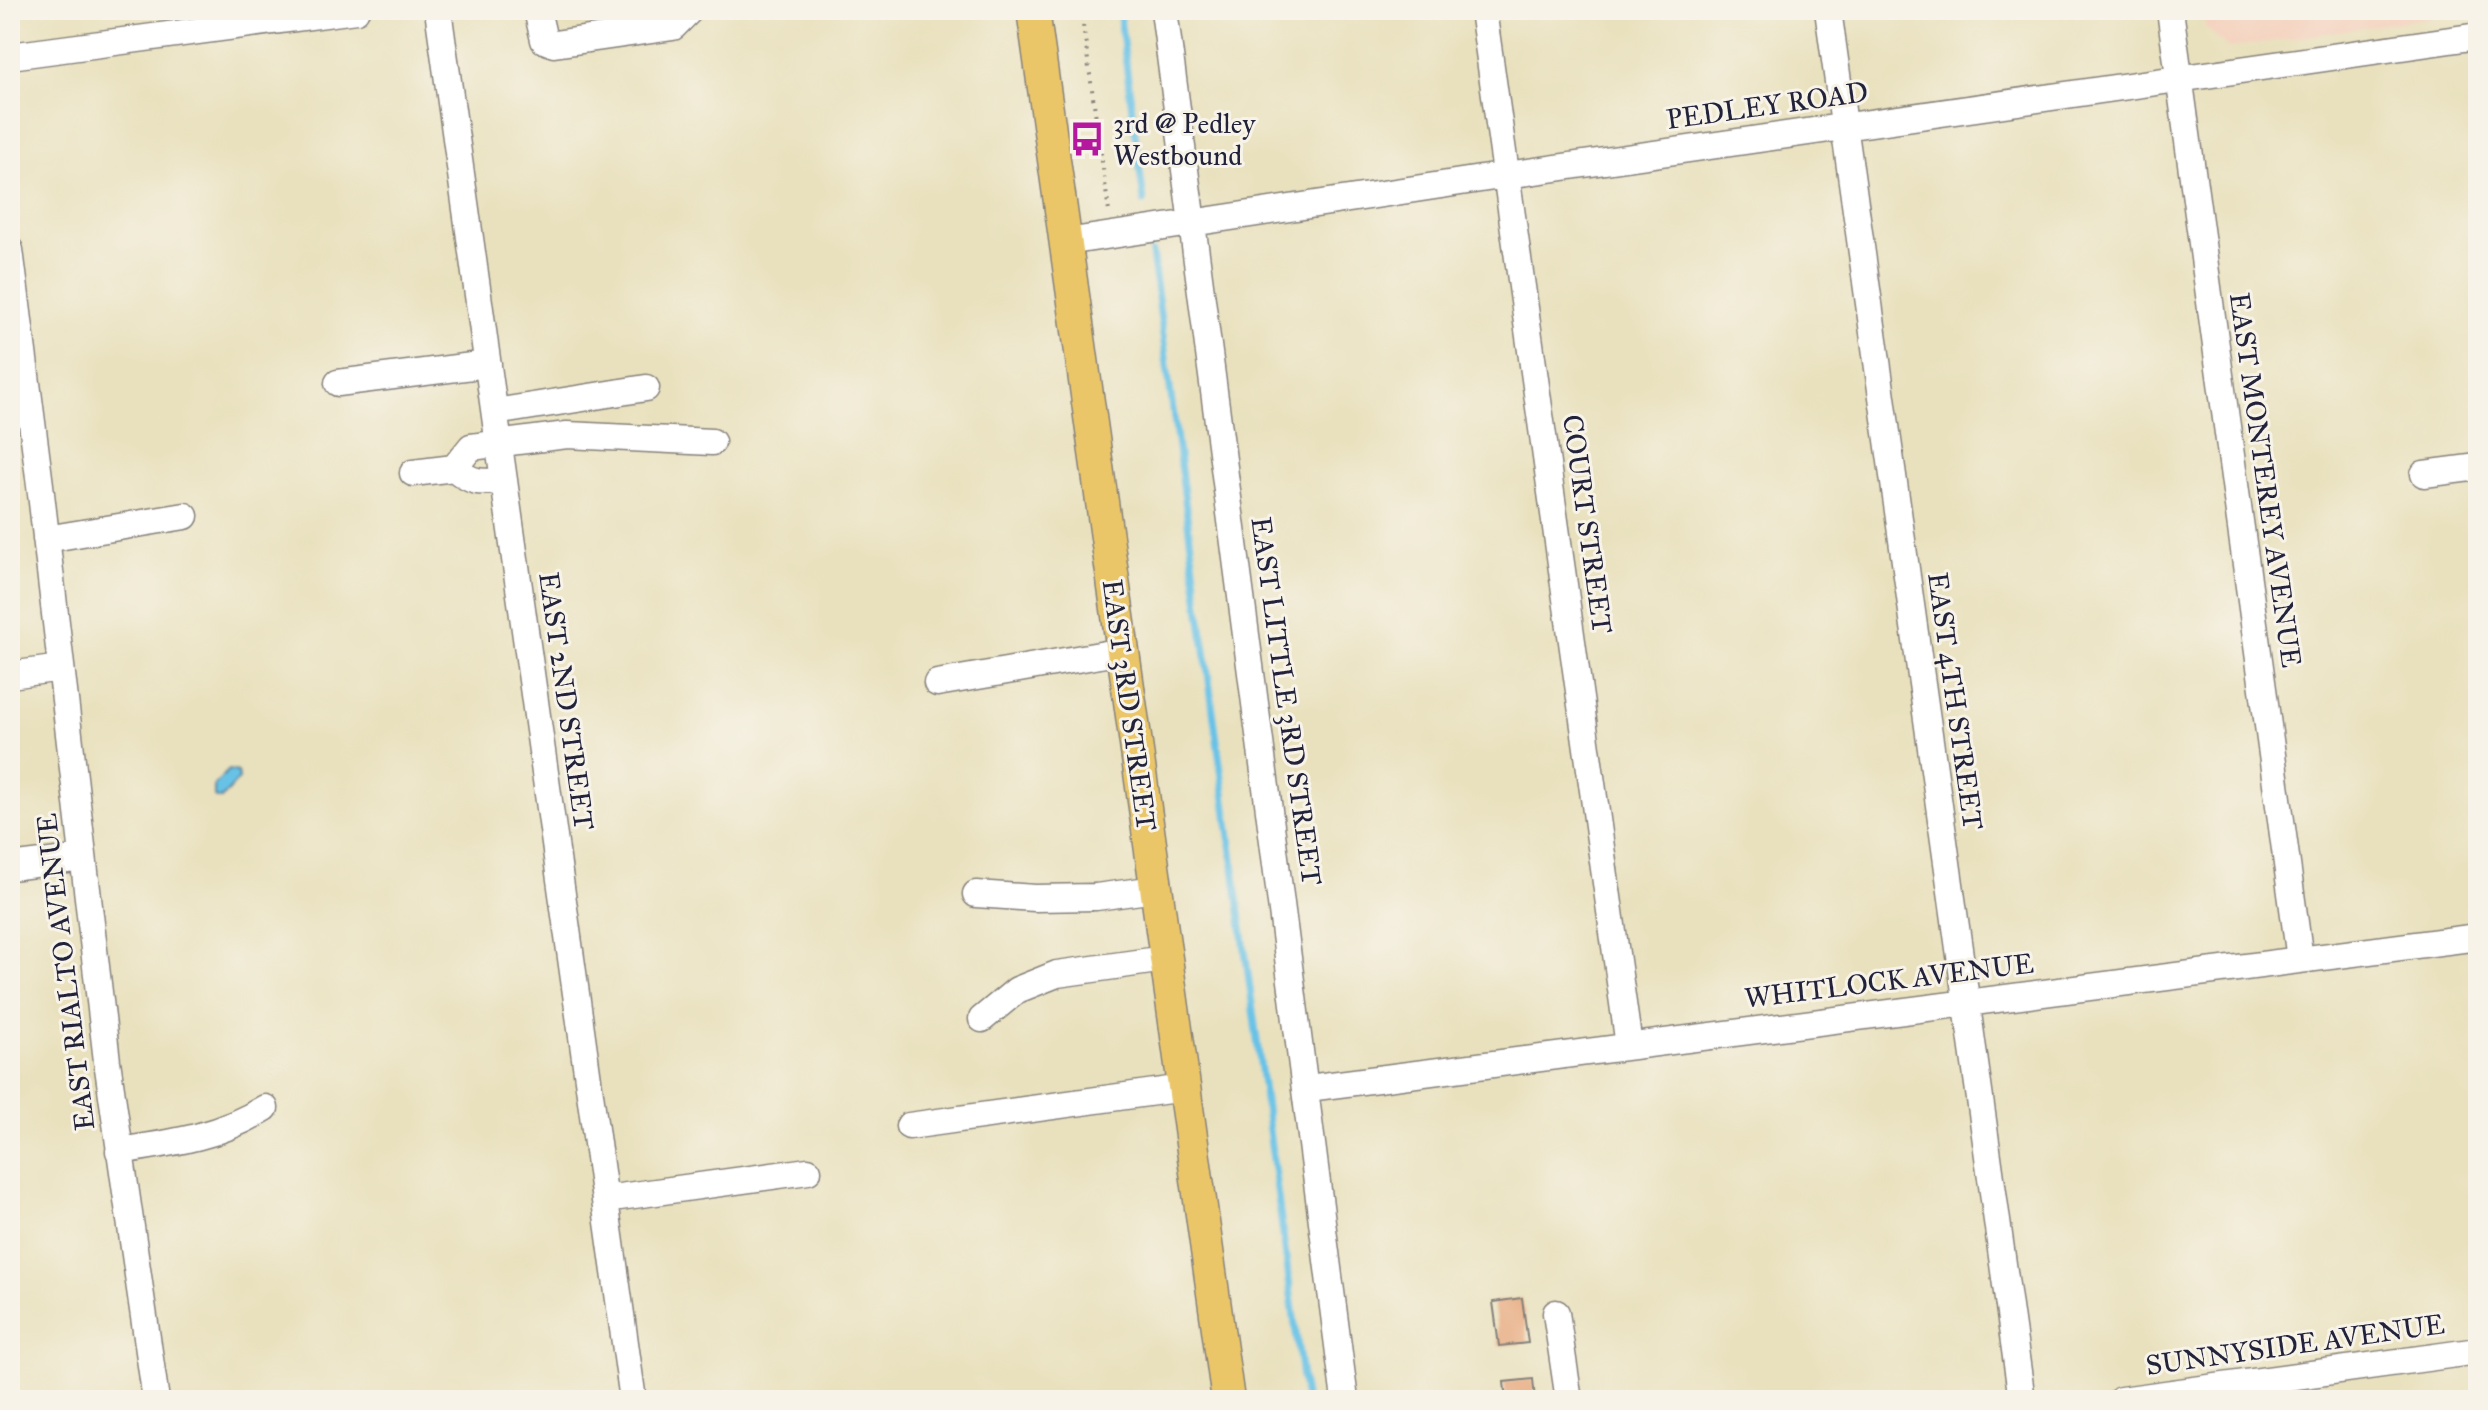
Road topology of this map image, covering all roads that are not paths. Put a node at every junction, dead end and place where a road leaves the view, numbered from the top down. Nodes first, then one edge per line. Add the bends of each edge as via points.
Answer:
1 (356, 10) edge
2 (438, 10) edge
3 (537, 10) edge
4 (690, 10) edge
5 (1033, 10) edge
6 (1164, 10) edge
7 (1483, 10) edge
8 (1828, 10) edge
9 (2170, 10) edge
10 (2478, 36) edge
11 (10, 56) edge
12 (2179, 78) junction
13 (1844, 127) junction
14 (1507, 175) junction
15 (1190, 223) junction
16 (1066, 242) junction
17 (10, 250) edge
18 (488, 364) junction
19 (338, 383) dead end
20 (646, 388) dead end
21 (495, 412) junction
22 (21, 424) edge
23 (499, 442) junction
24 (712, 442) dead end
25 (2478, 467) edge
26 (454, 468) junction
27 (413, 473) dead end
28 (2424, 474) dead end
29 (504, 480) junction
30 (185, 516) dead end
31 (46, 539) junction
32 (1123, 651) junction
33 (61, 668) junction
34 (10, 675) edge
35 (937, 683) dead end
36 (83, 858) junction
37 (10, 867) edge
38 (1156, 889) junction
39 (976, 894) dead end
40 (2478, 937) edge
41 (1165, 959) junction
42 (2300, 959) junction
43 (1966, 1003) junction
44 (982, 1019) dead end
45 (1629, 1046) junction
46 (1184, 1088) junction
47 (1308, 1088) junction
48 (265, 1108) dead end
49 (909, 1126) dead end
50 (119, 1151) junction
51 (808, 1171) dead end
52 (605, 1199) junction
53 (1556, 1313) dead end
54 (2478, 1351) edge
55 (156, 1400) edge
56 (633, 1400) edge
57 (1228, 1400) edge
58 (1345, 1400) edge
59 (1569, 1400) edge
60 (2022, 1400) edge
61 (2121, 1400) edge

1 - 11 street
2 - 18 street, EAST 2ND STREET
3 - 4 street via 544,40 554,44 673,27
5 - 16 main road, EAST 3RD STREET
6 - 15 street, EAST LITTLE 3RD STREET
7 - 14 street, COURT STREET
8 - 13 street, EAST 4TH STREET
9 - 12 street, EAST MONTEREY AVENUE
10 - 12 street, PEDLEY ROAD
12 - 13 street, PEDLEY ROAD
12 - 42 street, EAST MONTEREY AVENUE
13 - 14 street, PEDLEY ROAD
13 - 43 street, EAST 4TH STREET
14 - 15 street, PEDLEY ROAD
14 - 45 street, COURT STREET
15 - 16 street, PEDLEY ROAD
15 - 47 street, EAST LITTLE 3RD STREET
16 - 32 main road, EAST 3RD STREET
17 - 22 street, EAST RIALTO AVENUE
18 - 19 street
18 - 21 street, EAST 2ND STREET
20 - 21 street
21 - 23 street, EAST 2ND STREET
22 - 31 street, EAST RIALTO AVENUE
23 - 24 street via 567,435
23 - 26 street via 471,447
23 - 29 street, EAST 2ND STREET
25 - 28 street
26 - 27 street
26 - 29 street via 468,481
29 - 52 street, EAST 2ND STREET
30 - 31 street
31 - 33 street, EAST RIALTO AVENUE
32 - 35 street
32 - 38 main road, EAST 3RD STREET
33 - 34 street
33 - 36 street, EAST RIALTO AVENUE
36 - 37 street
36 - 50 street, EAST RIALTO AVENUE
38 - 39 street via 1096,897
38 - 41 main road, EAST 3RD STREET
40 - 42 street, WHITLOCK AVENUE
41 - 44 street via 1057,974 1017,990
41 - 46 main road, EAST 3RD STREET
42 - 43 street, WHITLOCK AVENUE
43 - 45 street, WHITLOCK AVENUE
43 - 60 street, EAST 4TH STREET
45 - 47 street, WHITLOCK AVENUE
46 - 49 street
46 - 57 main road, EAST 3RD STREET
47 - 58 street, EAST LITTLE 3RD STREET
48 - 50 street via 220,1132
50 - 55 street, EAST RIALTO AVENUE
51 - 52 street
52 - 56 street, EAST 2ND STREET
53 - 59 street
54 - 61 street, SUNNYSIDE AVENUE

